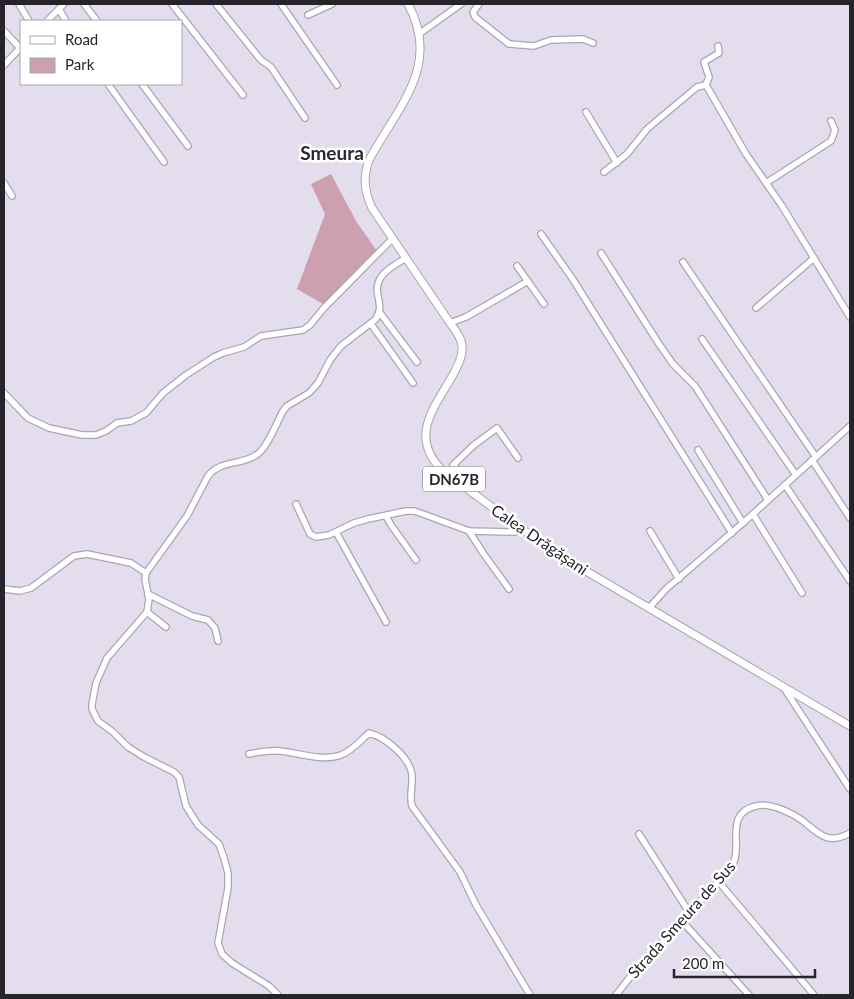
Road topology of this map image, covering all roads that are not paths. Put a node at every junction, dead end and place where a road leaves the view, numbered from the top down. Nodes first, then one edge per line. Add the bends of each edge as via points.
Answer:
1 (19, 4) edge
2 (64, 4) edge
3 (84, 4) edge
4 (172, 4) edge
5 (216, 4) edge
6 (281, 4) edge
7 (332, 4) edge
8 (408, 4) edge
9 (461, 4) edge
10 (479, 4) edge
11 (59, 9) junction
12 (308, 15) dead end
13 (28, 20) edge
14 (48, 20) edge
15 (65, 20) edge
16 (96, 20) edge
17 (4, 31) edge
18 (419, 34) junction
19 (593, 43) dead end
20 (718, 46) dead end
21 (20, 47) edge
22 (20, 49) edge
23 (4, 65) edge
24 (706, 84) junction
25 (109, 85) edge
26 (143, 85) edge
27 (337, 85) dead end
28 (242, 95) dead end
29 (586, 112) dead end
30 (305, 118) dead end
31 (830, 121) dead end
32 (188, 146) dead end
33 (164, 162) dead end
34 (617, 163) junction
35 (604, 172) dead end
36 (4, 183) edge
37 (766, 183) junction
38 (12, 196) dead end
39 (541, 234) dead end
40 (393, 238) junction
41 (601, 253) dead end
42 (406, 258) junction
43 (814, 258) junction
44 (683, 262) dead end
45 (517, 266) dead end
46 (528, 281) junction
47 (544, 304) dead end
48 (756, 308) dead end
49 (380, 313) junction
50 (850, 317) edge
51 (450, 323) junction
52 (371, 324) junction
53 (702, 339) dead end
54 (417, 362) dead end
55 (413, 383) dead end
56 (4, 394) edge
57 (850, 426) edge
58 (698, 450) dead end
59 (518, 458) dead end
60 (814, 458) junction
61 (796, 475) junction
62 (785, 484) junction
63 (474, 495) junction
64 (768, 500) junction
65 (296, 504) dead end
66 (752, 514) junction
67 (386, 516) junction
68 (850, 518) edge
69 (743, 522) junction
70 (520, 528) junction
71 (469, 531) junction
72 (650, 531) dead end
73 (336, 532) junction
74 (732, 533) junction
75 (416, 560) dead end
76 (146, 573) junction
77 (679, 579) junction
78 (850, 581) edge
79 (4, 589) edge
80 (509, 589) dead end
81 (802, 593) dead end
82 (148, 594) junction
83 (649, 608) junction
84 (147, 612) junction
85 (386, 622) dead end
86 (166, 627) dead end
87 (218, 641) dead end
88 (784, 687) junction
89 (850, 726) edge
90 (249, 754) dead end
91 (850, 789) edge
92 (850, 833) edge
93 (639, 834) dead end
94 (718, 881) junction
95 (689, 912) junction
96 (681, 920) junction
97 (278, 995) edge
98 (530, 995) edge
99 (616, 995) edge
100 (749, 995) edge
101 (814, 995) edge

1 - 13 street
2 - 11 street
3 - 16 street
4 - 28 street
5 - 30 street via 261,60 271,67
6 - 27 street
7 - 12 street
8 - 18 main road, DN67B
9 - 18 street
10 - 19 street via 473,12 475,17 508,44 534,46 551,40 584,39
11 - 14 street
11 - 15 street
17 - 21 street
18 - 40 main road, Calea Drăgășani / DN67B via 420,52 411,90 369,160 365,176 368,199
20 - 24 street via 719,53 704,62 709,77
22 - 23 street
24 - 34 street via 697,87 647,129
24 - 37 street
25 - 33 street
26 - 32 street
29 - 34 street
31 - 37 street via 836,130 831,141
34 - 35 street
36 - 38 street
37 - 43 street
39 - 74 street
40 - 42 main road, Calea Drăgășani / DN67B
40 - 56 street via 303,330 261,336 244,347 223,352 162,393 146,413 106,431 82,435 49,428 28,418
41 - 64 street via 673,364 695,386
42 - 49 street via 380,276 376,289
42 - 51 main road, Calea Drăgășani / DN67B
43 - 48 street
43 - 50 street
44 - 60 street
45 - 46 street
46 - 47 street
46 - 51 street
49 - 52 street
49 - 54 street
51 - 63 main road, Calea Drăgășani / DN67B via 461,341 462,354 428,420 425,435 432,460
52 - 55 street
52 - 76 street via 340,346 318,383 288,406 261,451 211,472 187,516
53 - 61 street
57 - 60 street
58 - 69 street
59 - 63 street via 497,428 474,445 454,465 478,486
60 - 61 street
60 - 68 street
61 - 62 street
62 - 64 street
62 - 78 street
63 - 70 main road, Calea Drăgășani / DN67B
64 - 66 street
65 - 73 street via 310,534 316,537
66 - 69 street
66 - 81 street
67 - 71 street via 414,511
67 - 73 street via 354,523
67 - 75 street
69 - 74 street
70 - 71 street via 515,532
70 - 83 main road, Calea Drăgășani / DN67B
71 - 80 street
72 - 77 street
73 - 85 street
74 - 77 street
76 - 79 street via 131,563 79,554 31,588 20,591
76 - 82 street
77 - 83 street
82 - 84 street
82 - 87 street via 192,616 208,620 215,628
83 - 88 main road, Calea Drăgășani / DN67B
84 - 86 street
84 - 97 street via 107,658 96,683 92,709 98,720 128,747 179,777 186,806 198,825 220,844 228,873 218,943 222,954
88 - 89 main road, Calea Drăgășani / DN67B
88 - 91 street
90 - 98 street via 280,751 334,757 350,750 369,733 385,740 405,759 412,772 412,806 460,872
92 - 94 street, Strada Smeura de Sus via 832,839 818,834 802,820 779,809 765,805 749,808 741,813 736,824 735,862
93 - 95 street
94 - 95 street, Strada Smeura de Sus
94 - 101 street
95 - 96 street, Strada Smeura de Sus
96 - 99 street, Strada Smeura de Sus
96 - 100 street

